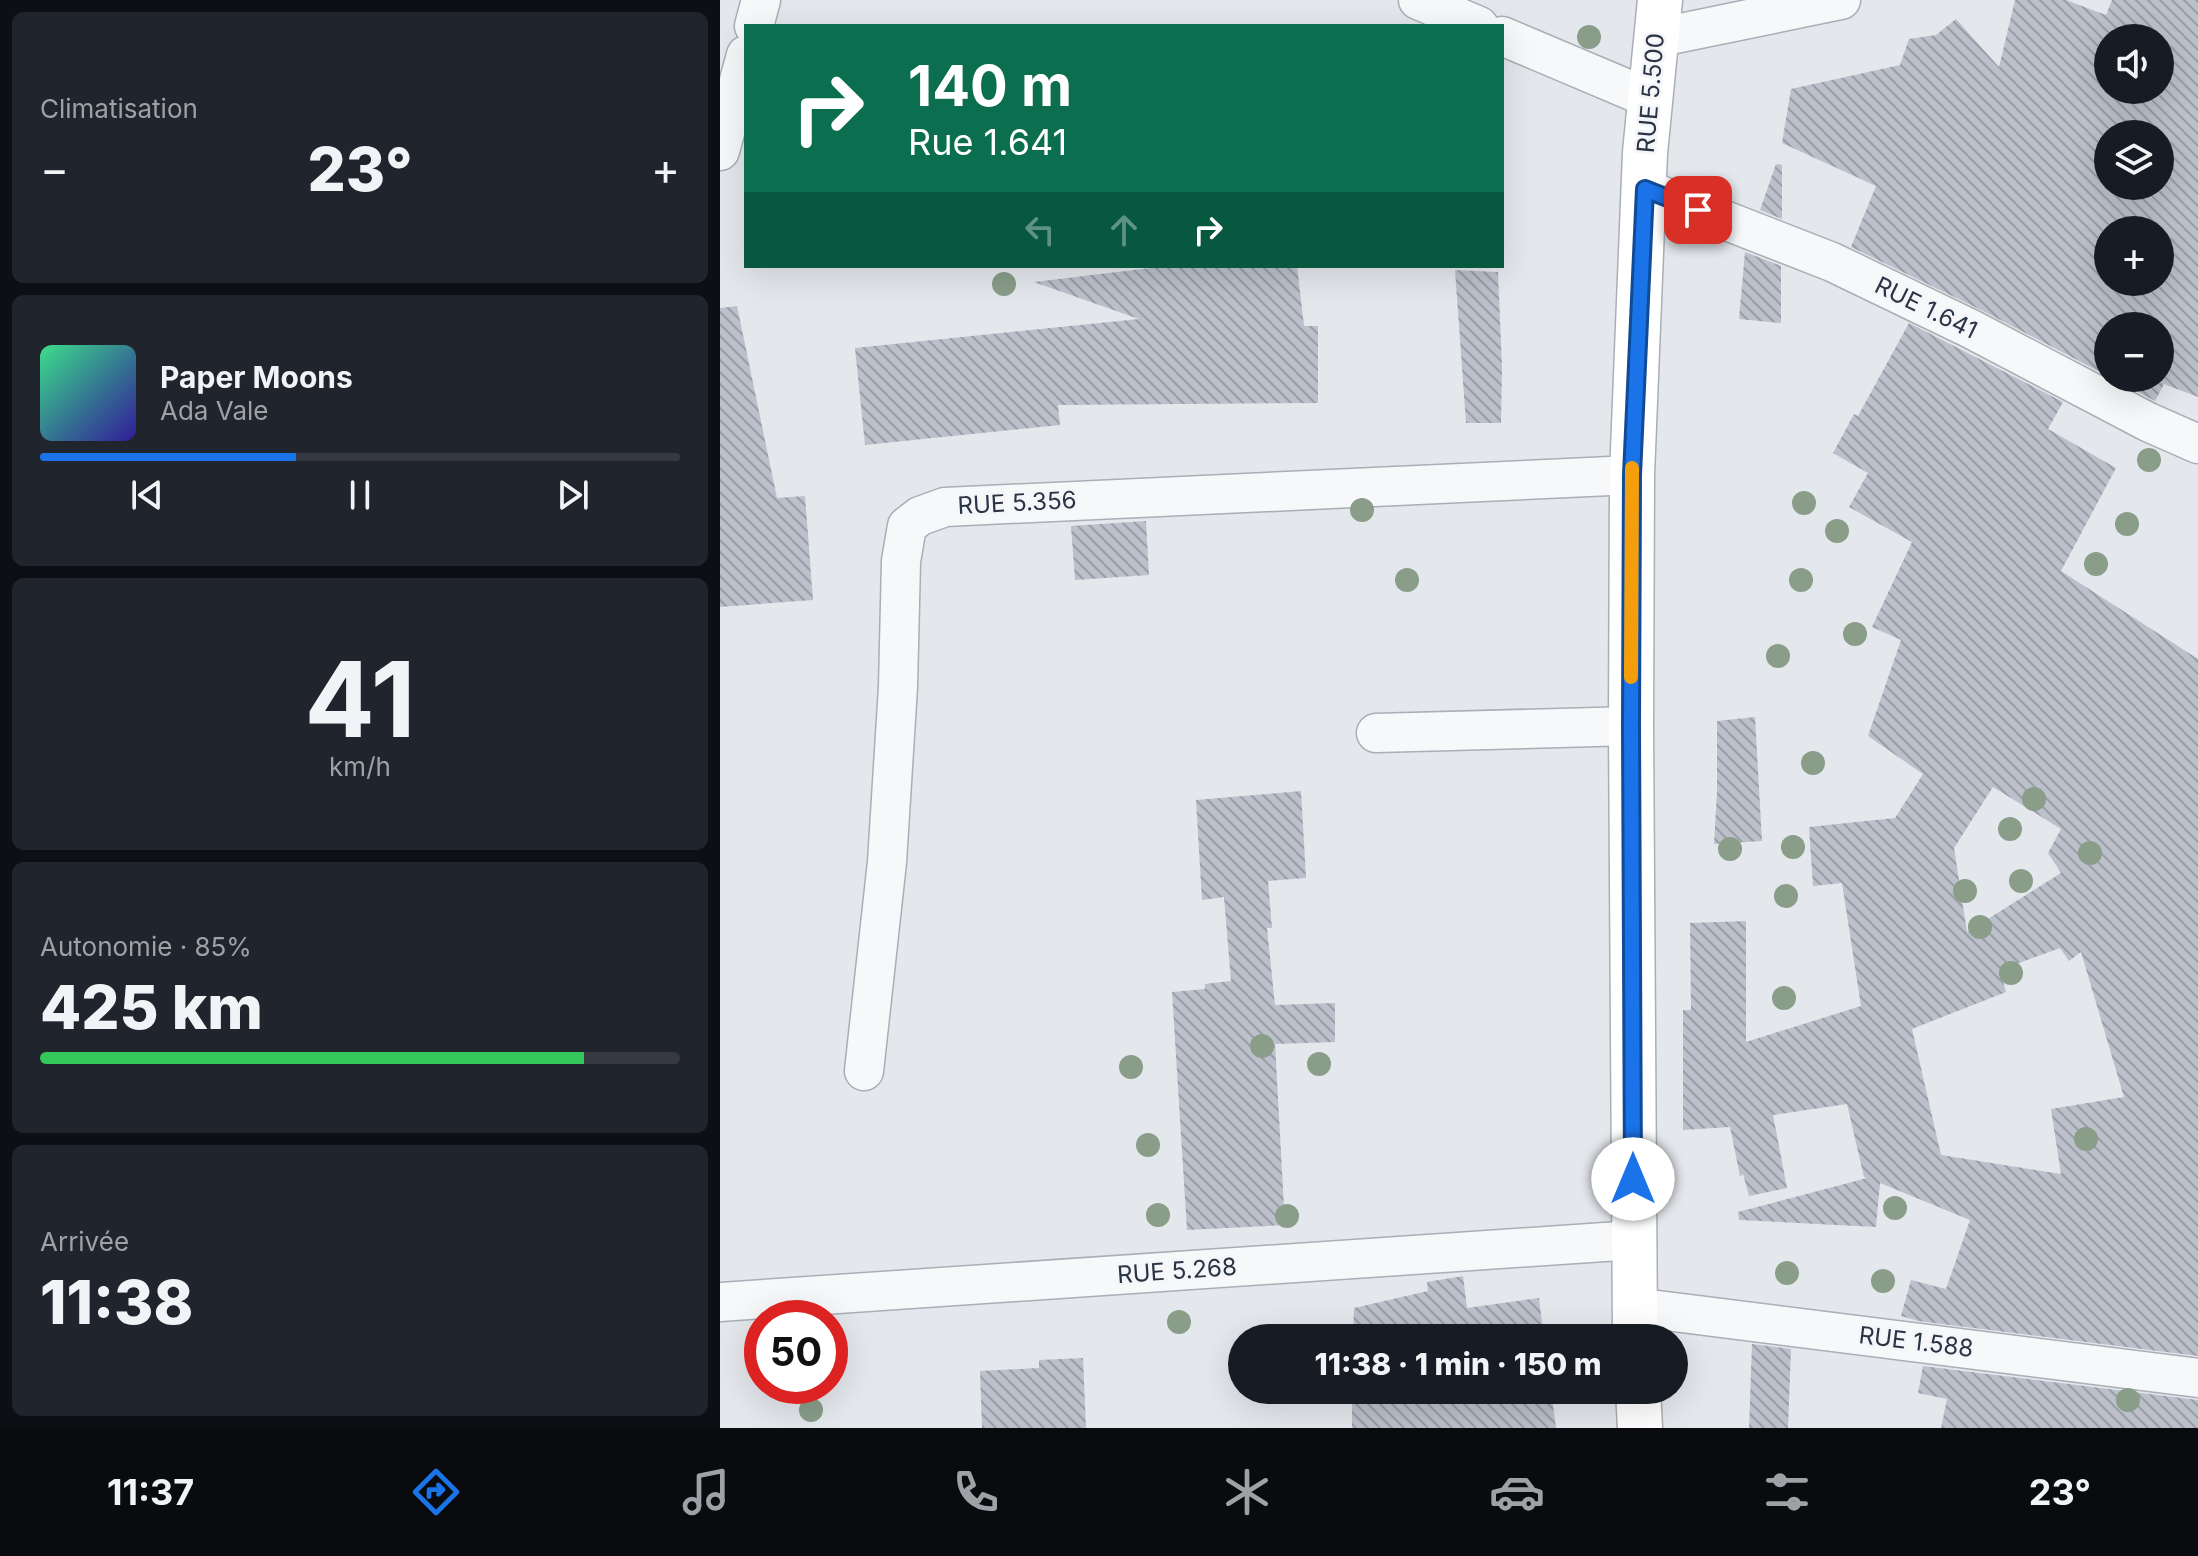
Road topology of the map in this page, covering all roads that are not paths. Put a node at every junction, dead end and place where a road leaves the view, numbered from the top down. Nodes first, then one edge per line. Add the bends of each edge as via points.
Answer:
1 (761, 0) edge
2 (1418, 0) edge
3 (1841, 0) edge
4 (1658, 19) edge
5 (755, 24) edge
6 (1474, 24) edge
7 (1504, 37) edge
8 (744, 62) edge
9 (1651, 99) junction
10 (720, 151) edge
11 (1645, 189) junction
12 (2198, 444) edge
13 (1632, 475) junction
14 (1631, 726) junction
15 (1376, 733) dead end
16 (864, 1071) dead end
17 (1634, 1240) junction
18 (720, 1302) edge
19 (1634, 1323) edge
20 (2198, 1378) edge
21 (1639, 1404) edge
22 (1640, 1428) edge

1 - 5 street
2 - 6 street
3 - 4 street
4 - 9 main road, RUE 5.500
7 - 9 street
8 - 10 street
9 - 11 main road, RUE 5.500
11 - 12 street, RUE 1.641 via 1832,262
11 - 13 main road, RUE 5.500
13 - 14 main road, RUE 5.500
13 - 16 street, RUE 5.356 via 945,507 907,526 887,862
14 - 15 street
14 - 17 main road, RUE 5.500
17 - 18 street, RUE 5.268
17 - 19 main road, RUE 5.500
19 - 20 street, RUE 1.588
21 - 22 main road

